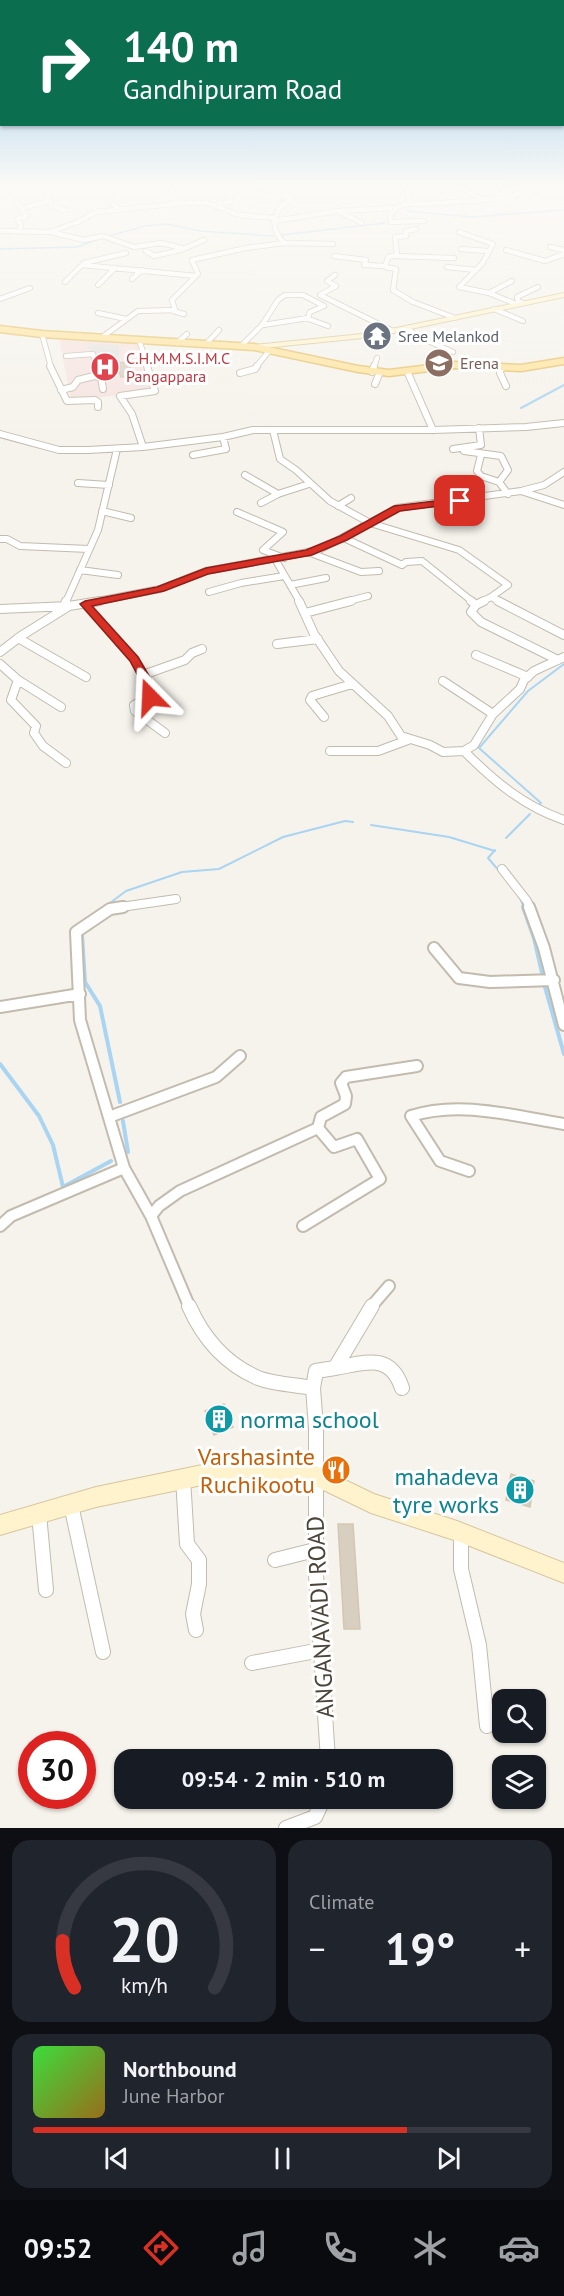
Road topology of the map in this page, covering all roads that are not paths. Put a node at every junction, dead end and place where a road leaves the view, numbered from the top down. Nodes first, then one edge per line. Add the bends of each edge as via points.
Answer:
1 (76, 271) edge
2 (112, 271) edge
3 (141, 271) edge
4 (154, 271) edge
5 (198, 271) edge
6 (395, 271) edge
7 (475, 271) edge
8 (335, 275) dead end
9 (196, 276) junction
10 (132, 279) dead end
11 (512, 280) dead end
12 (65, 282) dead end
13 (98, 285) dead end
14 (538, 287) dead end
15 (30, 288) dead end
16 (489, 292) junction
17 (564, 296) edge
18 (0, 299) edge
19 (519, 303) junction
20 (494, 309) junction
21 (172, 311) junction
22 (98, 313) dead end
23 (184, 314) dead end
24 (306, 318) junction
25 (455, 318) junction
26 (126, 319) junction
27 (523, 321) dead end
28 (263, 325) junction
29 (328, 326) dead end
30 (407, 328) junction
31 (0, 329) edge
32 (219, 330) dead end
33 (393, 331) junction
34 (42, 334) junction
35 (187, 334) dead end
36 (101, 338) junction
37 (139, 340) junction
38 (177, 343) junction
39 (206, 344) junction
40 (241, 346) junction
41 (254, 348) junction
42 (269, 351) junction
43 (453, 352) dead end
44 (66, 356) dead end
45 (377, 358) dead end
46 (564, 361) edge
47 (501, 367) junction
48 (408, 371) junction
49 (376, 372) junction
50 (240, 373) dead end
51 (100, 377) junction
52 (375, 384) dead end
53 (506, 386) dead end
54 (104, 389) dead end
55 (61, 390) junction
56 (98, 407) dead end
57 (564, 423) edge
58 (479, 428) junction
59 (273, 430) junction
60 (433, 430) junction
61 (0, 435) edge
62 (223, 437) junction
63 (142, 447) junction
64 (466, 448) junction
65 (117, 449) junction
66 (453, 449) dead end
67 (193, 455) dead end
68 (481, 455) junction
69 (564, 472) edge
70 (245, 475) dead end
71 (499, 482) junction
72 (78, 483) dead end
73 (309, 484) junction
74 (109, 485) junction
75 (521, 492) junction
76 (278, 494) junction
77 (508, 494) junction
78 (351, 498) dead end
79 (261, 503) dead end
80 (564, 505) edge
81 (338, 506) junction
82 (102, 511) junction
83 (237, 512) dead end
84 (131, 518) dead end
85 (370, 523) junction
86 (344, 538) junction
87 (0, 539) edge
88 (89, 549) junction
89 (308, 552) junction
90 (284, 558) junction
91 (275, 559) junction
92 (80, 570) junction
93 (379, 571) dead end
94 (118, 575) dead end
95 (284, 576) junction
96 (326, 578) dead end
97 (290, 585) junction
98 (208, 592) dead end
99 (368, 596) dead end
100 (491, 597) junction
101 (85, 604) junction
102 (476, 605) junction
103 (66, 606) junction
104 (0, 609) edge
105 (305, 613) junction
106 (564, 635) edge
107 (18, 638) junction
108 (318, 639) junction
109 (277, 644) dead end
110 (202, 649) dead end
111 (0, 652) edge
112 (476, 655) dead end
113 (561, 658) edge
114 (0, 664) edge
115 (143, 675) junction
116 (86, 677) dead end
117 (528, 677) junction
118 (18, 680) junction
119 (443, 681) dead end
120 (352, 684) junction
121 (61, 707) dead end
122 (494, 714) junction
123 (324, 717) dead end
124 (165, 733) dead end
125 (408, 740) junction
126 (330, 751) dead end
127 (464, 751) junction
128 (66, 763) dead end
129 (564, 820) edge
130 (502, 869) dead end
131 (176, 899) dead end
132 (435, 948) dead end
133 (554, 980) junction
134 (80, 994) junction
135 (0, 1007) edge
136 (564, 1025) edge
137 (240, 1056) dead end
138 (417, 1066) dead end
139 (109, 1117) junction
140 (564, 1124) edge
141 (318, 1128) junction
142 (124, 1168) junction
143 (469, 1170) dead end
144 (151, 1216) junction
145 (0, 1226) edge
146 (303, 1226) dead end
147 (388, 1286) dead end
148 (336, 1368) junction
149 (313, 1388) junction
150 (402, 1388) dead end
151 (314, 1475) junction
152 (183, 1478) junction
153 (71, 1505) junction
154 (39, 1514) junction
155 (0, 1526) edge
156 (461, 1533) junction
157 (315, 1550) junction
158 (275, 1560) dead end
159 (564, 1573) edge
160 (46, 1590) dead end
161 (196, 1630) dead end
162 (321, 1650) junction
163 (103, 1652) dead end
164 (252, 1663) dead end
165 (487, 1726) dead end
166 (327, 1749) edge
167 (319, 1809) edge
168 (286, 1828) edge

1 - 12 street
2 - 13 street
3 - 10 street
4 - 9 street
5 - 9 street
6 - 25 street via 393,291
7 - 16 street via 459,287
8 - 33 street via 327,281 336,286 320,295
9 - 21 street via 172,300
11 - 16 street
14 - 19 street via 517,297
15 - 18 street
16 - 19 street
17 - 19 street
19 - 20 street
20 - 25 street
20 - 27 street
21 - 23 street
21 - 26 street via 139,310
22 - 26 street
24 - 28 street
24 - 28 street via 324,306 304,294 292,294 280,298
24 - 29 street
25 - 30 street
26 - 36 street
28 - 40 street
30 - 33 street
30 - 43 street
31 - 34 main road
32 - 39 street
33 - 41 street
34 - 36 main road
34 - 55 street
35 - 38 street
36 - 37 main road
37 - 38 main road
37 - 63 street via 155,392 120,396 132,414
38 - 39 main road
39 - 40 main road
40 - 41 main road
41 - 42 main road
42 - 49 main road
42 - 50 street via 255,369
44 - 51 street via 94,354
45 - 49 street
46 - 47 main road
47 - 48 main road via 454,365
47 - 53 street
48 - 49 main road
48 - 60 street
49 - 52 street
51 - 54 street
51 - 55 street via 78,380 73,387
55 - 56 street via 68,402 96,400
57 - 58 street
58 - 60 street
58 - 64 street via 481,445
59 - 60 street
59 - 62 street
59 - 73 street via 280,459
61 - 65 street via 59,450
62 - 63 street
62 - 67 street via 226,449
63 - 65 street
64 - 66 street
64 - 68 street via 464,451
65 - 74 street
68 - 71 street via 477,471
68 - 71 street via 501,456 508,470
69 - 75 street via 550,482
70 - 76 street
71 - 77 street
72 - 74 street
73 - 76 street
73 - 81 street
74 - 82 street
75 - 77 street
75 - 80 street
76 - 79 street
77 - 85 street via 411,505
78 - 81 street
81 - 85 street
82 - 84 street
82 - 88 street
83 - 90 street via 283,532 263,550
85 - 86 street
85 - 100 street via 459,550 508,585
86 - 89 street
86 - 102 street via 402,565 422,561
87 - 88 street via 20,546
88 - 92 street
89 - 90 street
89 - 93 street via 361,572
90 - 91 street
91 - 95 street
91 - 101 street via 206,571 160,589
92 - 94 street
92 - 103 street
95 - 97 street
95 - 98 street
96 - 97 street
97 - 105 street
99 - 105 street
100 - 102 street
100 - 106 street
101 - 103 street
101 - 115 street via 122,644
102 - 113 street via 471,612 481,622
103 - 104 street
103 - 107 street
105 - 108 street
107 - 111 street
107 - 116 street
108 - 109 street
108 - 120 street
110 - 115 street via 186,660
112 - 117 street
113 - 117 street
114 - 118 street
115 - 124 street via 152,691 150,697 134,705 135,711
117 - 122 street
118 - 121 street
118 - 128 street via 11,700 36,726 34,732 43,746
119 - 122 street
120 - 123 street via 312,696 310,700
120 - 125 street
122 - 127 street via 474,745
125 - 126 street via 369,754
125 - 127 street via 443,752
127 - 129 street via 530,808
130 - 133 street via 527,901
131 - 134 street via 110,909 76,932
132 - 133 street via 459,978 489,982
133 - 136 street
134 - 135 street
134 - 139 street via 80,1020
137 - 139 street via 216,1077
138 - 141 street via 346,1077 341,1083 345,1103 319,1117
139 - 142 street
140 - 143 street via 460,1108 429,1110 411,1116 440,1161
141 - 144 street via 191,1184 160,1204
141 - 146 street via 334,1147 357,1139 380,1179
142 - 144 street
142 - 145 street via 11,1216
144 - 149 street via 208,1342 259,1378
147 - 148 street via 366,1313
148 - 149 street via 316,1371
148 - 150 street via 386,1364 394,1370
149 - 151 street, ANGANAVADI ROAD via 317,1422
151 - 152 street via 269,1472
151 - 156 street via 371,1503
151 - 157 street, ANGANAVADI ROAD
152 - 153 street
152 - 161 street via 186,1544 199,1560 193,1614
153 - 154 street
153 - 163 street
154 - 155 street
154 - 160 street
156 - 159 street
156 - 165 street via 461,1569 479,1646
157 - 158 street
157 - 162 street, ANGANAVADI ROAD
162 - 164 street
162 - 166 street, ANGANAVADI ROAD
167 - 168 street via 315,1817

